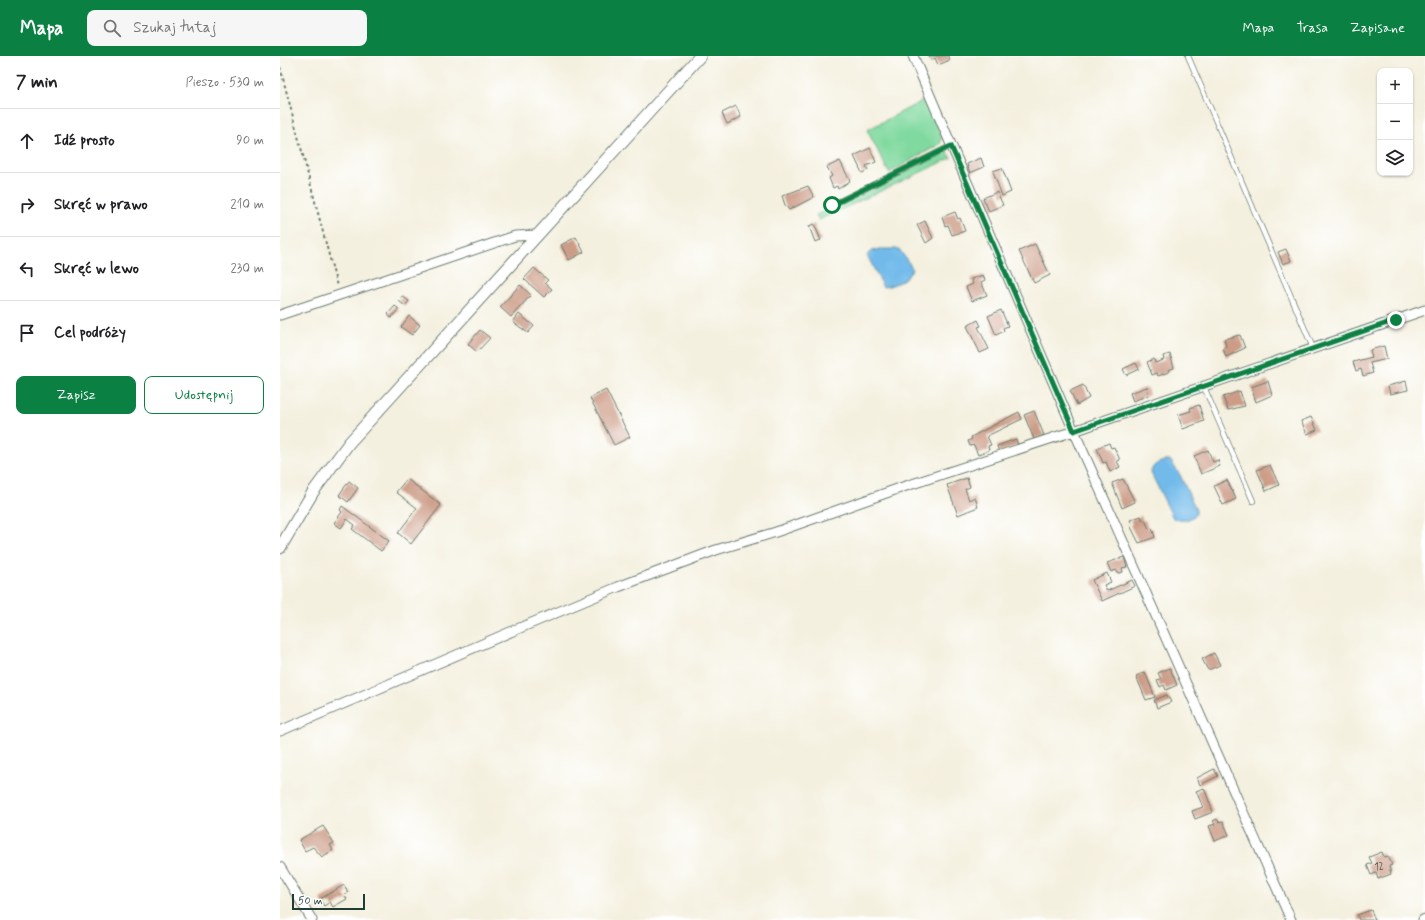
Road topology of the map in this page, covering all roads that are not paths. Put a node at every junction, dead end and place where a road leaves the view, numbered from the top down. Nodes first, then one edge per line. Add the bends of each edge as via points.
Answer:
1 (700, 56) edge
2 (913, 56) edge
3 (1188, 56) edge
4 (951, 146) junction
5 (832, 205) dead end
6 (537, 235) junction
7 (1425, 310) edge
8 (280, 315) edge
9 (1313, 348) junction
10 (1204, 387) junction
11 (1074, 431) junction
12 (1253, 501) dead end
13 (280, 548) edge
14 (280, 731) edge
15 (281, 872) edge
16 (312, 920) edge
17 (1290, 920) edge

1 - 6 street
2 - 4 street
3 - 9 lane
4 - 5 lane
4 - 11 street
6 - 8 street via 515,236
6 - 13 street via 349,443 313,492
7 - 9 street
9 - 10 street
10 - 11 street
10 - 12 lane
11 - 14 street via 716,550 522,627
11 - 17 street
15 - 16 street

